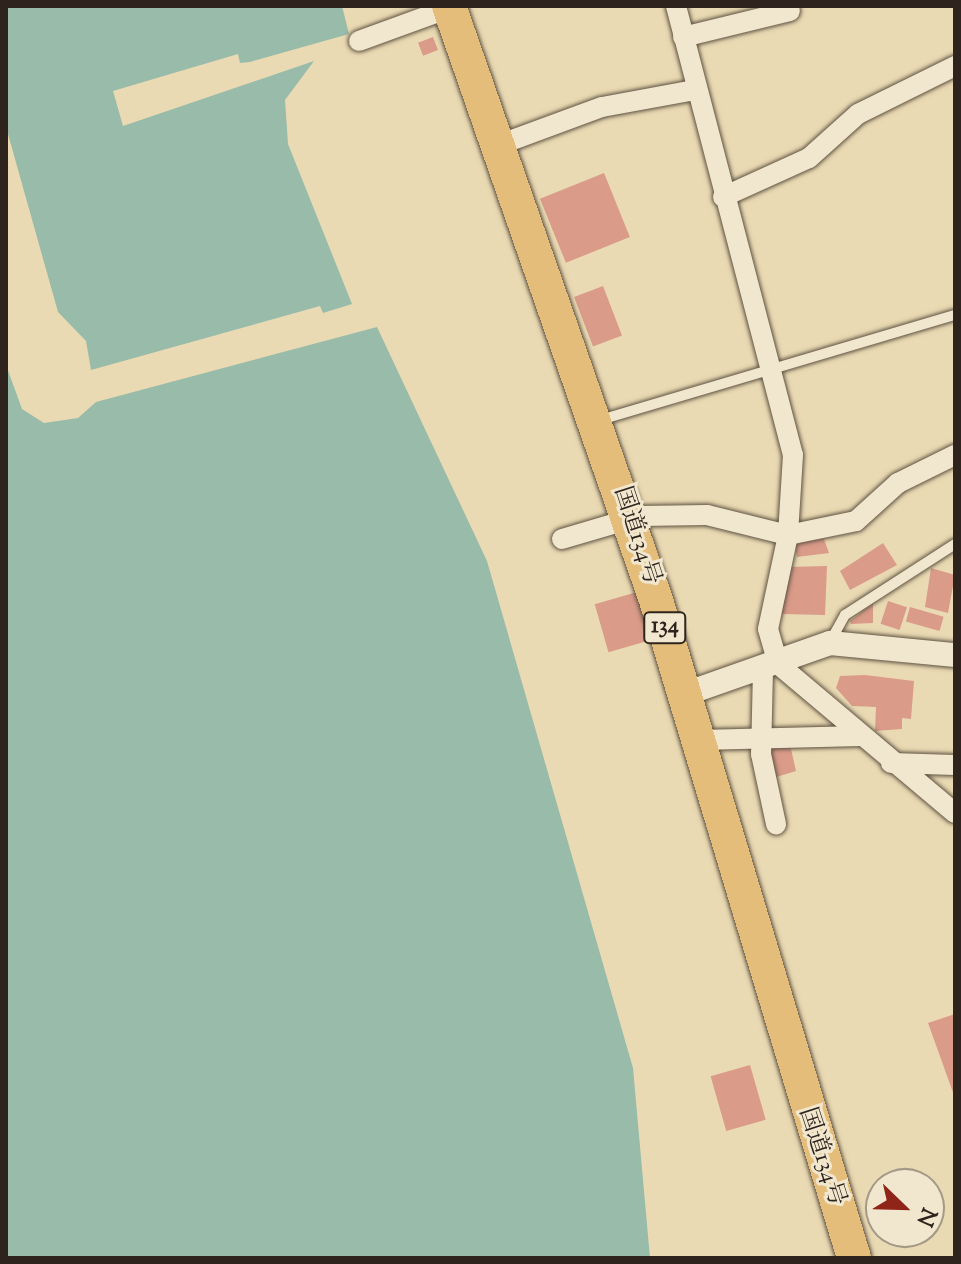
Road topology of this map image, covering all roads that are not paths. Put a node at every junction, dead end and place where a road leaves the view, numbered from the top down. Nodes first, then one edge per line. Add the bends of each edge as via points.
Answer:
1 (676, 6) edge
2 (452, 8) edge
3 (790, 11) dead end
4 (683, 37) junction
5 (359, 41) dead end
6 (955, 66) edge
7 (695, 90) junction
8 (496, 146) junction
9 (723, 197) junction
10 (955, 315) edge
11 (773, 371) junction
12 (598, 421) junction
13 (955, 455) edge
14 (630, 519) junction
15 (788, 535) junction
16 (562, 539) dead end
17 (955, 544) edge
18 (830, 643) junction
19 (955, 655) edge
20 (770, 666) junction
21 (685, 694) junction
22 (763, 733) junction
23 (860, 736) junction
24 (700, 740) junction
25 (891, 763) junction
26 (955, 765) edge
27 (955, 813) edge
28 (776, 824) dead end
29 (854, 1258) edge

1 - 4 street
2 - 5 street
2 - 8 highway, 国道134号 / 134
3 - 4 street
4 - 7 street
6 - 9 street via 858,114 809,158
7 - 8 street via 602,107
7 - 9 street
8 - 12 highway, 国道134号 / 134
9 - 11 street
10 - 11 lane
11 - 12 lane
11 - 15 street via 793,455
12 - 14 highway, 国道134号 / 134
13 - 15 street via 898,483 856,521
14 - 15 street via 707,515
14 - 16 street
14 - 21 highway, 国道134号 / 134
15 - 20 street via 768,629
17 - 18 lane via 845,615
18 - 19 street
18 - 20 street
20 - 21 street
20 - 22 street
20 - 23 street
21 - 24 highway, 国道134号 / 134
22 - 23 street
22 - 24 street
22 - 28 street
23 - 25 street
24 - 29 highway, 国道134号 / 134
25 - 26 street
25 - 27 street

